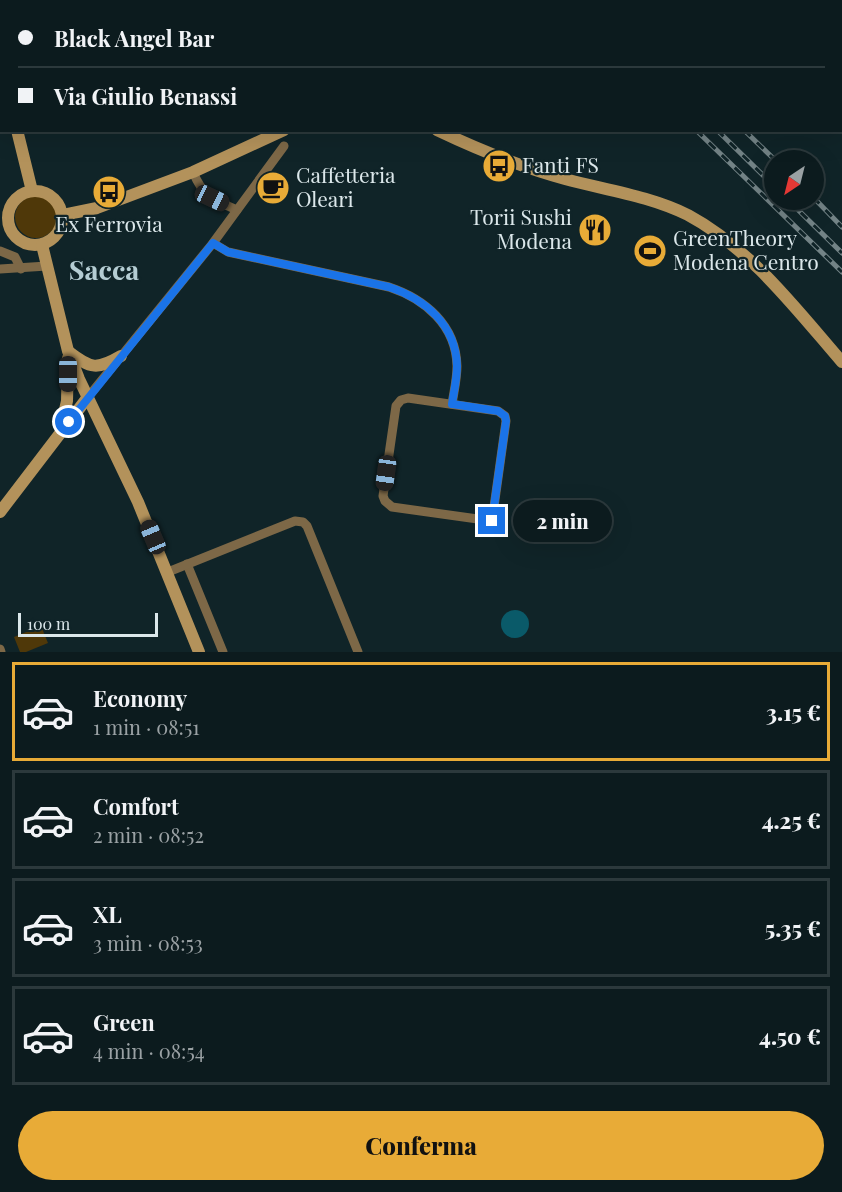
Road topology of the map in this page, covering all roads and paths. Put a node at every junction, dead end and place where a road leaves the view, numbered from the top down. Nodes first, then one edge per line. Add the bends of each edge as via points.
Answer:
1 (18, 132) edge
2 (280, 132) edge
3 (441, 132) edge
4 (284, 146) dead end
5 (193, 172) junction
6 (32, 190) junction
7 (237, 210) junction
8 (63, 215) junction
9 (5, 230) edge
10 (213, 243) junction
11 (42, 245) junction
12 (0, 251) edge
13 (47, 266) junction
14 (0, 269) edge
15 (21, 269) junction
16 (68, 351) junction
17 (121, 356) junction
18 (842, 362) edge
19 (88, 397) junction
20 (452, 404) junction
21 (57, 437) junction
22 (0, 512) edge
23 (187, 564) junction
24 (168, 572) junction
25 (199, 652) edge
26 (223, 652) edge
27 (358, 652) edge

1 - 6 street
2 - 5 street
3 - 18 street via 526,167 686,214 735,246 758,267
4 - 7 street
5 - 7 street via 204,193
5 - 8 street via 97,208
6 - 8 street via 51,195
6 - 9 street via 11,205
7 - 10 street
8 - 11 street via 59,232
9 - 11 street via 25,244
10 - 17 street
10 - 20 street via 228,252 389,287 414,296 442,322 452,340 456,354
11 - 13 street
12 - 15 street via 15,257
13 - 15 street
13 - 16 street
14 - 15 street
16 - 17 street via 96,367
16 - 19 street
16 - 21 street via 68,401
17 - 19 street
19 - 21 street
19 - 24 street
20 - 20 street via 408,398 397,403 384,499 392,507 492,521 505,416 498,411
21 - 22 street
23 - 24 street
23 - 26 street
23 - 27 street via 295,521 303,522
24 - 25 street

